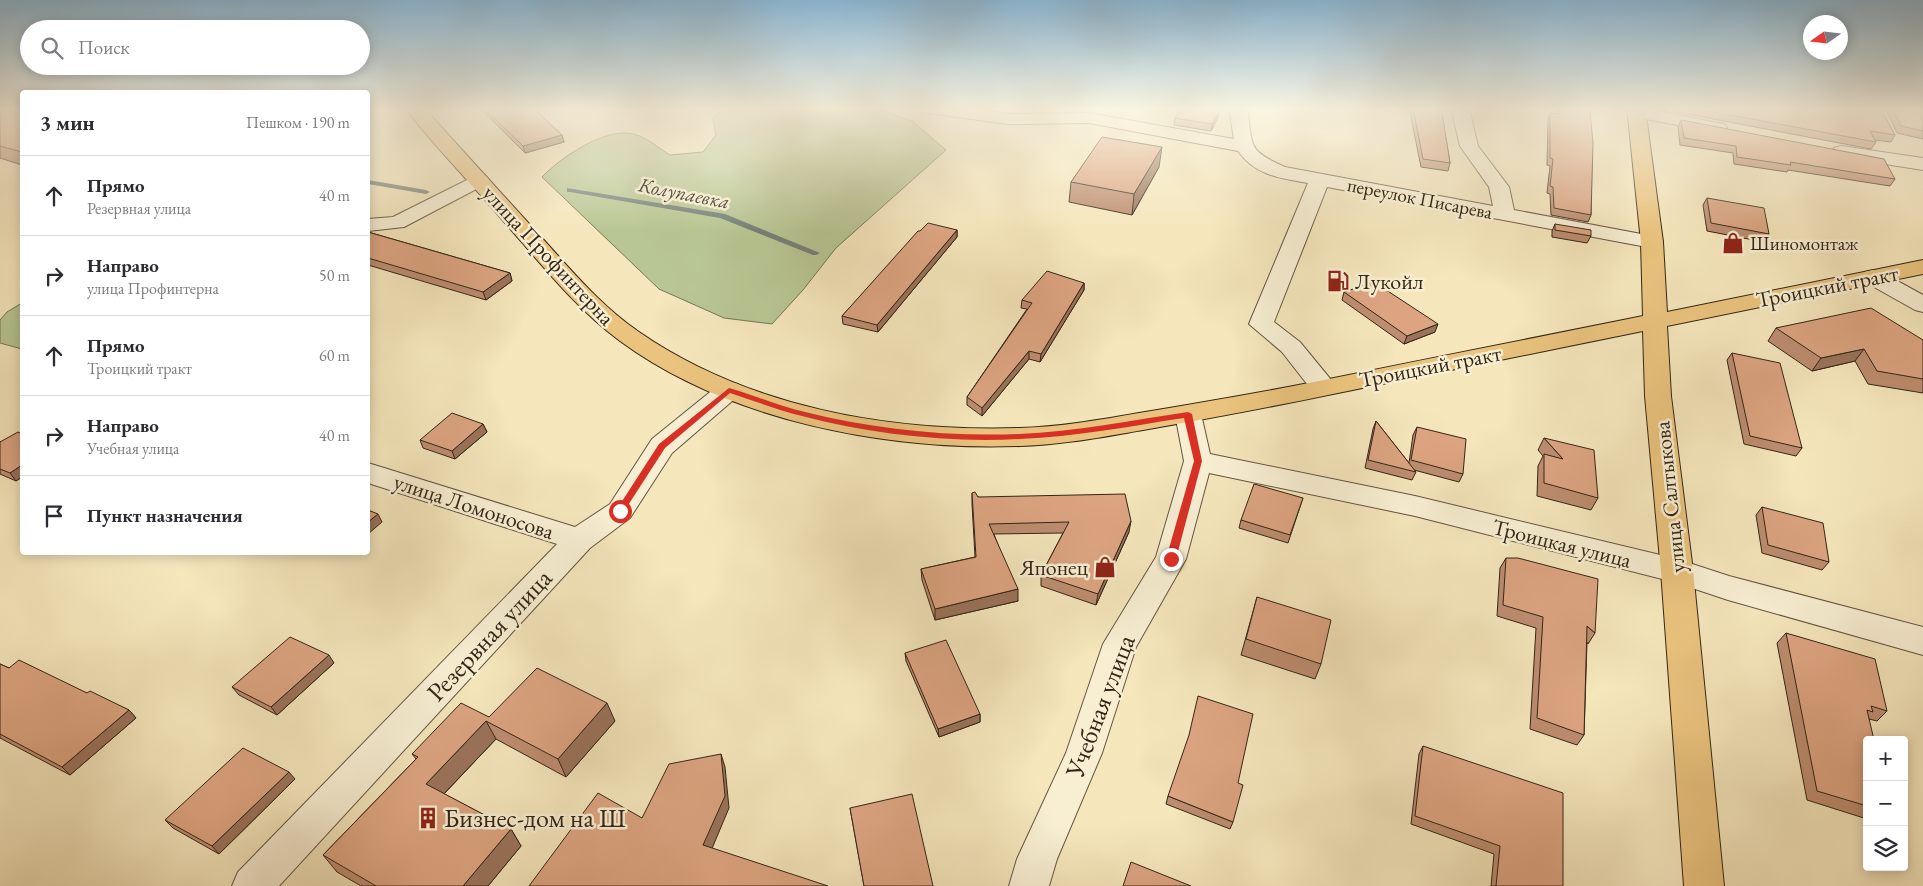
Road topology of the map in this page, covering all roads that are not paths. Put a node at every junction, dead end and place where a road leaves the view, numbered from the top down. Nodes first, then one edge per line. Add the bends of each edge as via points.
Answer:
1 (451, 149) edge
2 (1246, 149) edge
3 (1471, 149) edge
4 (1641, 149) edge
5 (1830, 149) edge
6 (1923, 164) edge
7 (1320, 179) junction
8 (479, 180) junction
9 (1505, 214) junction
10 (370, 225) edge
11 (1652, 242) junction
12 (1923, 267) edge
13 (1873, 277) junction
14 (1923, 304) edge
15 (1654, 323) junction
16 (1323, 387) junction
17 (729, 390) junction
18 (1188, 414) junction
19 (934, 434) joint
20 (1198, 461) junction
21 (370, 474) edge
22 (579, 540) junction
23 (1677, 571) junction
24 (1923, 641) edge
25 (252, 886) edge
26 (1029, 886) edge
27 (1704, 886) edge

1 - 8 main road, улица Профинтерна
2 - 7 street, переулок Писарева via 1254,160 1280,172
3 - 9 street via 1499,187
4 - 11 main road, улица Салтыкова
5 - 6 street
7 - 9 street, переулок Писарева
7 - 16 street via 1261,324 1291,348
8 - 10 street via 397,223
8 - 17 main road, улица Профинтерна via 606,319 675,364
9 - 11 street, переулок Писарева
11 - 15 main road, улица Салтыкова
12 - 13 main road, Троицкий тракт
13 - 14 street
13 - 15 main road, Троицкий тракт
15 - 16 main road, Троицкий тракт
15 - 23 main road, улица Салтыкова via 1658,396
16 - 18 main road, Троицкий тракт
17 - 19 main road, улица Профинтерна via 817,417 872,428
17 - 22 street, Резервная улица via 662,446 620,511
18 - 19 main road, Троицкий тракт via 1048,435
18 - 20 street, Учебная улица
20 - 23 street, Троицкая улица via 1415,506
20 - 26 street, Учебная улица via 1171,559 1120,644 1084,753 1036,859
21 - 22 street, улица Ломоносова
22 - 25 street, Резервная улица
23 - 24 street, Троицкая улица
23 - 27 main road, улица Салтыкова

